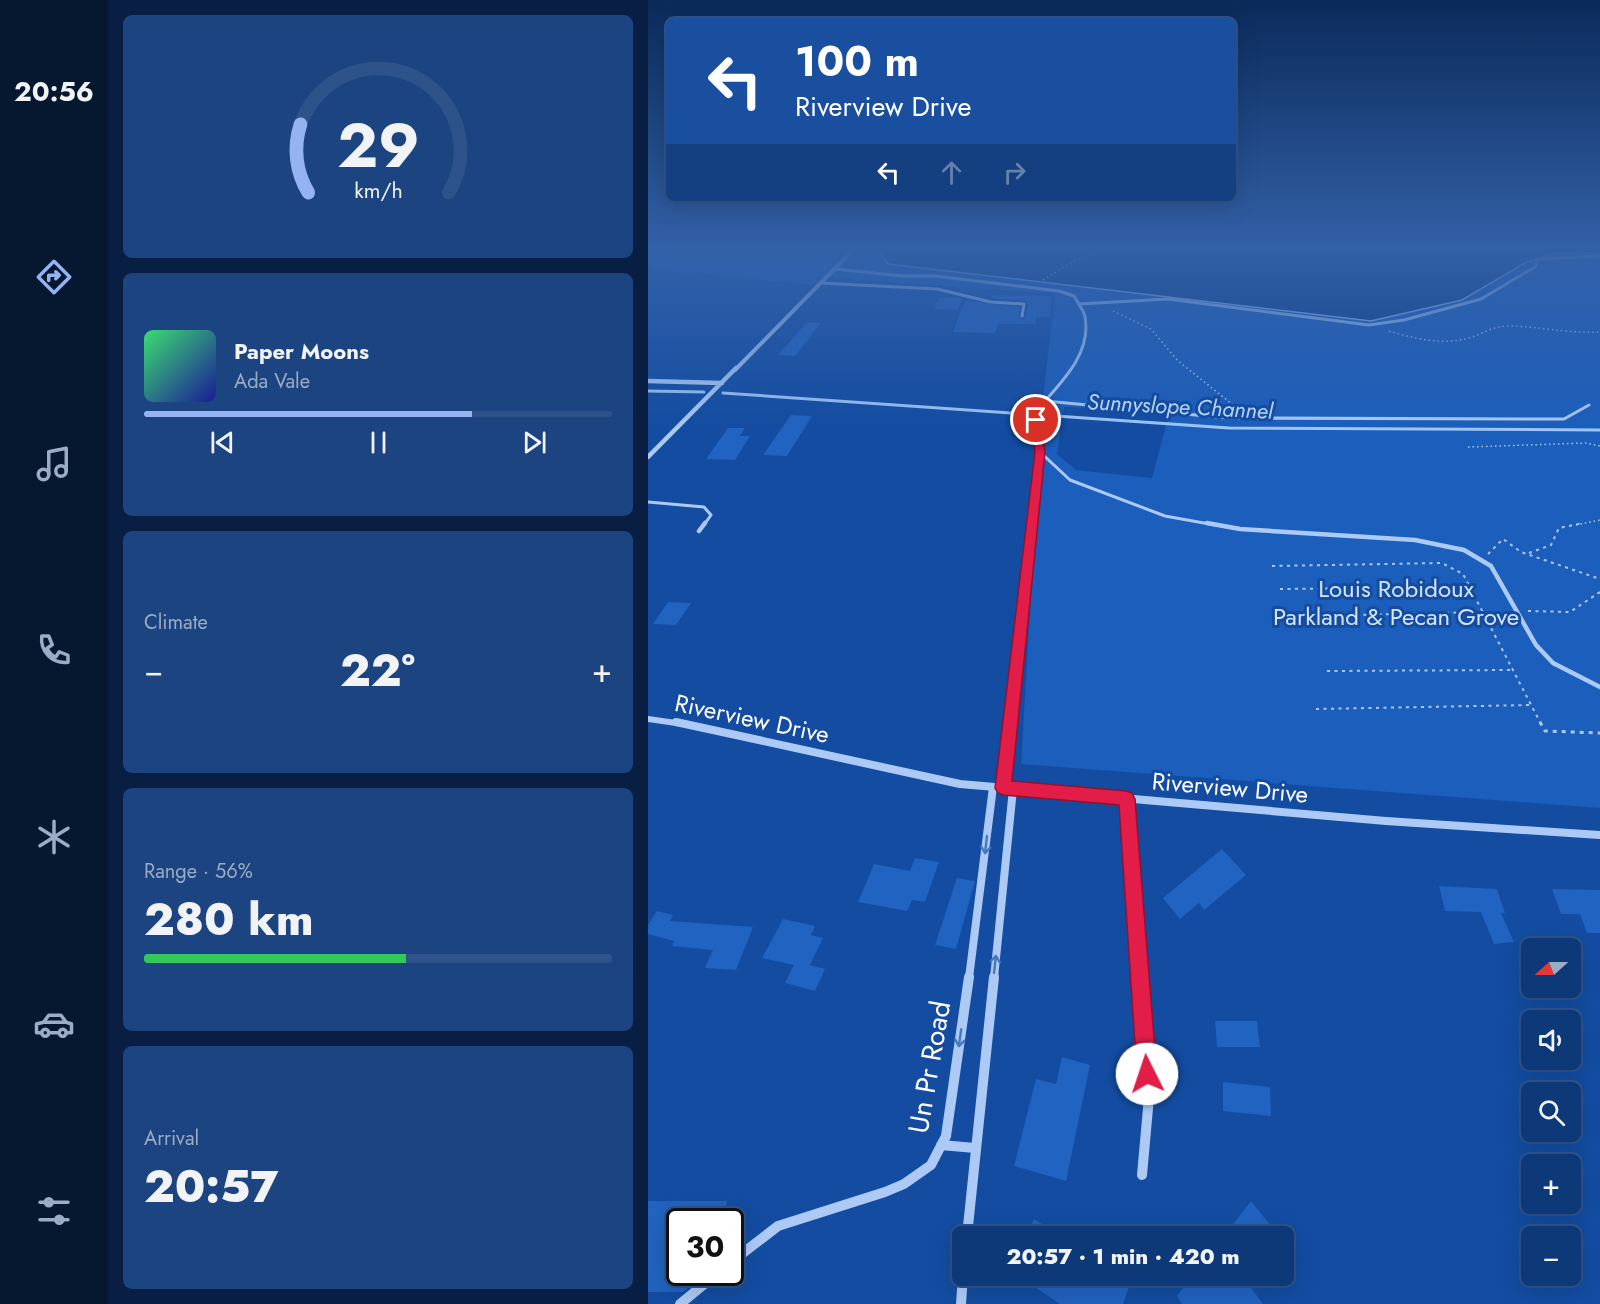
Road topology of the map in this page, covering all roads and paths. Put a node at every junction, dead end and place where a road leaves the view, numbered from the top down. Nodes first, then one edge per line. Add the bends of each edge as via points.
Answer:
1 (795, 309) edge
2 (1024, 309) edge
3 (1081, 309) edge
4 (1111, 309) edge
5 (1244, 309) edge
6 (1447, 309) edge
7 (1023, 316) dead end
8 (1369, 325) junction
9 (1600, 332) edge
10 (648, 381) edge
11 (722, 383) junction
12 (1045, 401) junction
13 (1589, 405) dead end
14 (1250, 418) junction
15 (1600, 446) edge
16 (1468, 447) dead end
17 (1040, 452) junction
18 (648, 457) edge
19 (648, 502) edge
20 (1600, 520) edge
21 (699, 531) dead end
22 (1529, 553) junction
23 (1482, 561) junction
24 (1272, 566) dead end
25 (1600, 579) edge
26 (1470, 587) junction
27 (1280, 589) dead end
28 (1600, 592) edge
29 (1515, 609) junction
30 (1483, 612) junction
31 (1311, 616) dead end
32 (1513, 670) junction
33 (1327, 671) dead end
34 (1600, 687) edge
35 (1532, 705) junction
36 (1316, 709) dead end
37 (648, 719) edge
38 (1600, 733) edge
39 (993, 787) junction
40 (1003, 788) junction
41 (1013, 789) junction
42 (1126, 799) junction
43 (1600, 835) edge
44 (941, 1145) junction
45 (975, 1148) junction
46 (1142, 1175) dead end
47 (968, 1226) edge
48 (744, 1252) edge
49 (702, 1286) edge
50 (962, 1286) edge
51 (680, 1304) edge
52 (961, 1304) edge

1 - 11 street
2 - 7 lane
3 - 12 lane via 1085,316 1083,350
4 - 14 path via 1151,329 1178,361
5 - 8 lane
6 - 8 lane via 1404,321
8 - 9 path via 1424,340 1471,338 1491,328 1507,326 1571,334
10 - 11 street
11 - 18 street
12 - 14 lane
12 - 17 lane via 1036,420
13 - 14 lane via 1564,419
15 - 16 path via 1586,442
17 - 23 lane via 1070,480 1165,516 1240,529 1415,540 1464,550
17 - 40 lane
19 - 21 lane via 704,507 711,515
20 - 22 path via 1559,528 1551,544
22 - 23 path via 1503,539
22 - 25 path
23 - 29 lane via 1491,566
24 - 26 path via 1442,563 1463,574
26 - 27 path
26 - 30 path
28 - 29 path via 1570,612
29 - 34 lane via 1536,645 1553,663
30 - 31 path
30 - 32 path
32 - 33 path
32 - 35 path
35 - 36 path
35 - 38 path via 1545,731
37 - 39 street, Riverview Drive via 960,784
39 - 40 street, Riverview Drive
39 -> 44 street, Un Pr Road via 979,912 946,1136
40 - 41 street, Riverview Drive
41 - 42 street, Riverview Drive
45 -> 41 street
42 - 43 street, Riverview Drive
42 - 46 street via 1149,1097
44 - 45 street
44 - 48 street, Un Pr Road via 931,1165 904,1184 778,1226
45 - 47 street
49 - 51 street
50 - 52 street

